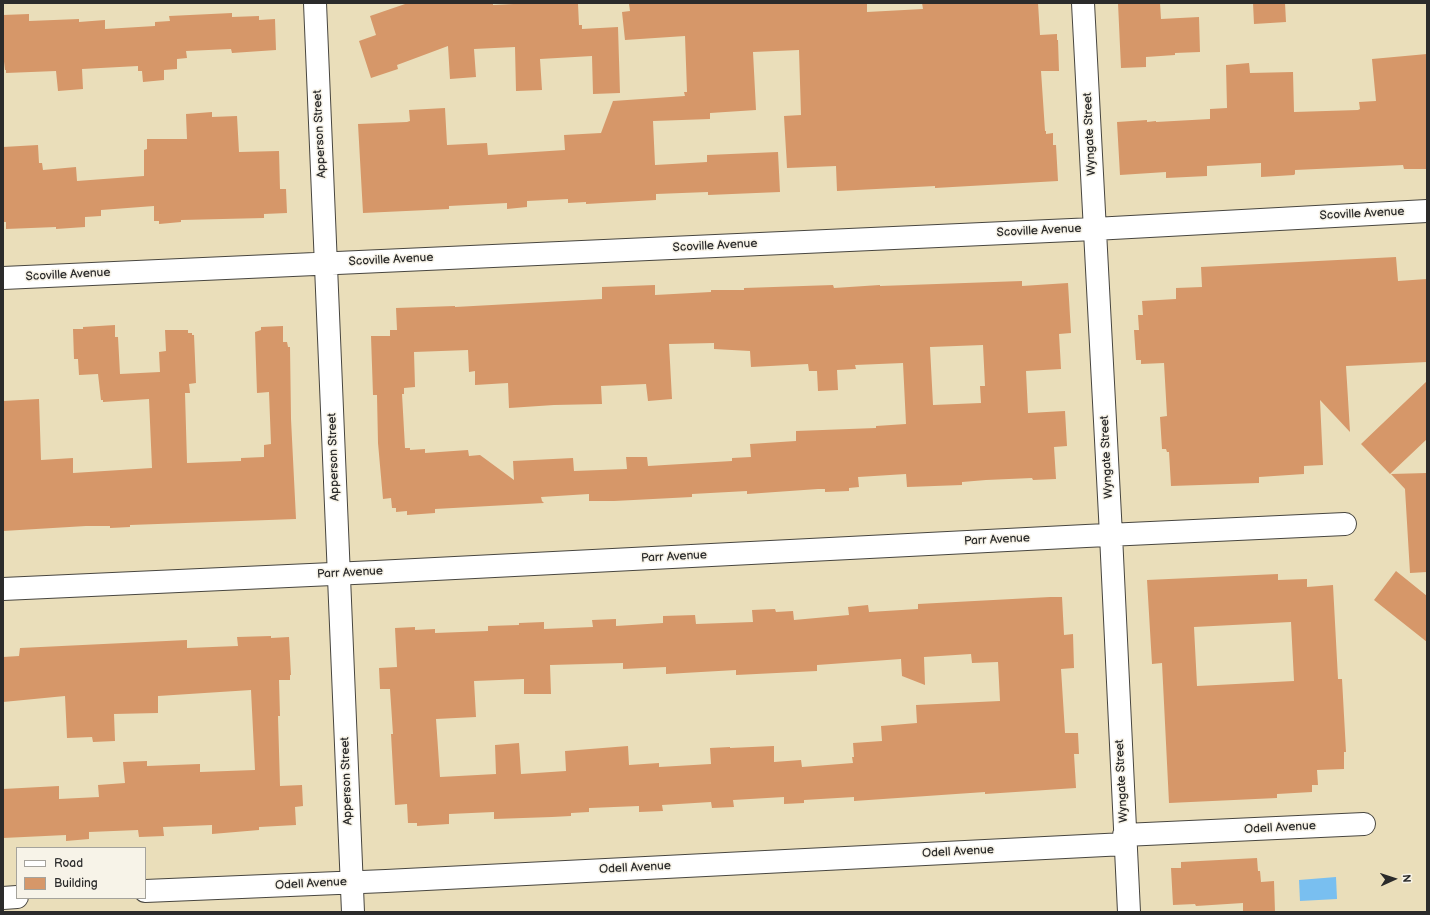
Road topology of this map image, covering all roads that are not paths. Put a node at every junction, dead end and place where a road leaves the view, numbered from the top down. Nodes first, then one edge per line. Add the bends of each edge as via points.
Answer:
1 (314, 3) edge
2 (1083, 3) edge
3 (1427, 211) edge
4 (1094, 229) junction
5 (326, 263) junction
6 (3, 278) edge
7 (1345, 524) dead end
8 (1111, 535) junction
9 (339, 573) junction
10 (3, 589) edge
11 (1364, 824) dead end
12 (1124, 839) junction
13 (351, 882) junction
14 (146, 891) edge
15 (16, 897) edge
16 (3, 898) edge
17 (353, 912) edge
18 (1129, 912) edge

1 - 5 street, Apperson Street
2 - 4 street, Wyngate Street
3 - 4 street, Scoville Avenue
4 - 5 street, Scoville Avenue
4 - 8 street, Wyngate Street
5 - 6 street, Scoville Avenue
5 - 9 street, Apperson Street
7 - 8 street, Parr Avenue
8 - 9 street, Parr Avenue
8 - 12 street, Wyngate Street
9 - 10 street, Parr Avenue
9 - 13 street, Apperson Street
11 - 12 street, Odell Avenue
12 - 13 street, Odell Avenue
12 - 18 street, Wyngate Street
13 - 14 street, Odell Avenue
13 - 17 street, Apperson Street
15 - 16 street

